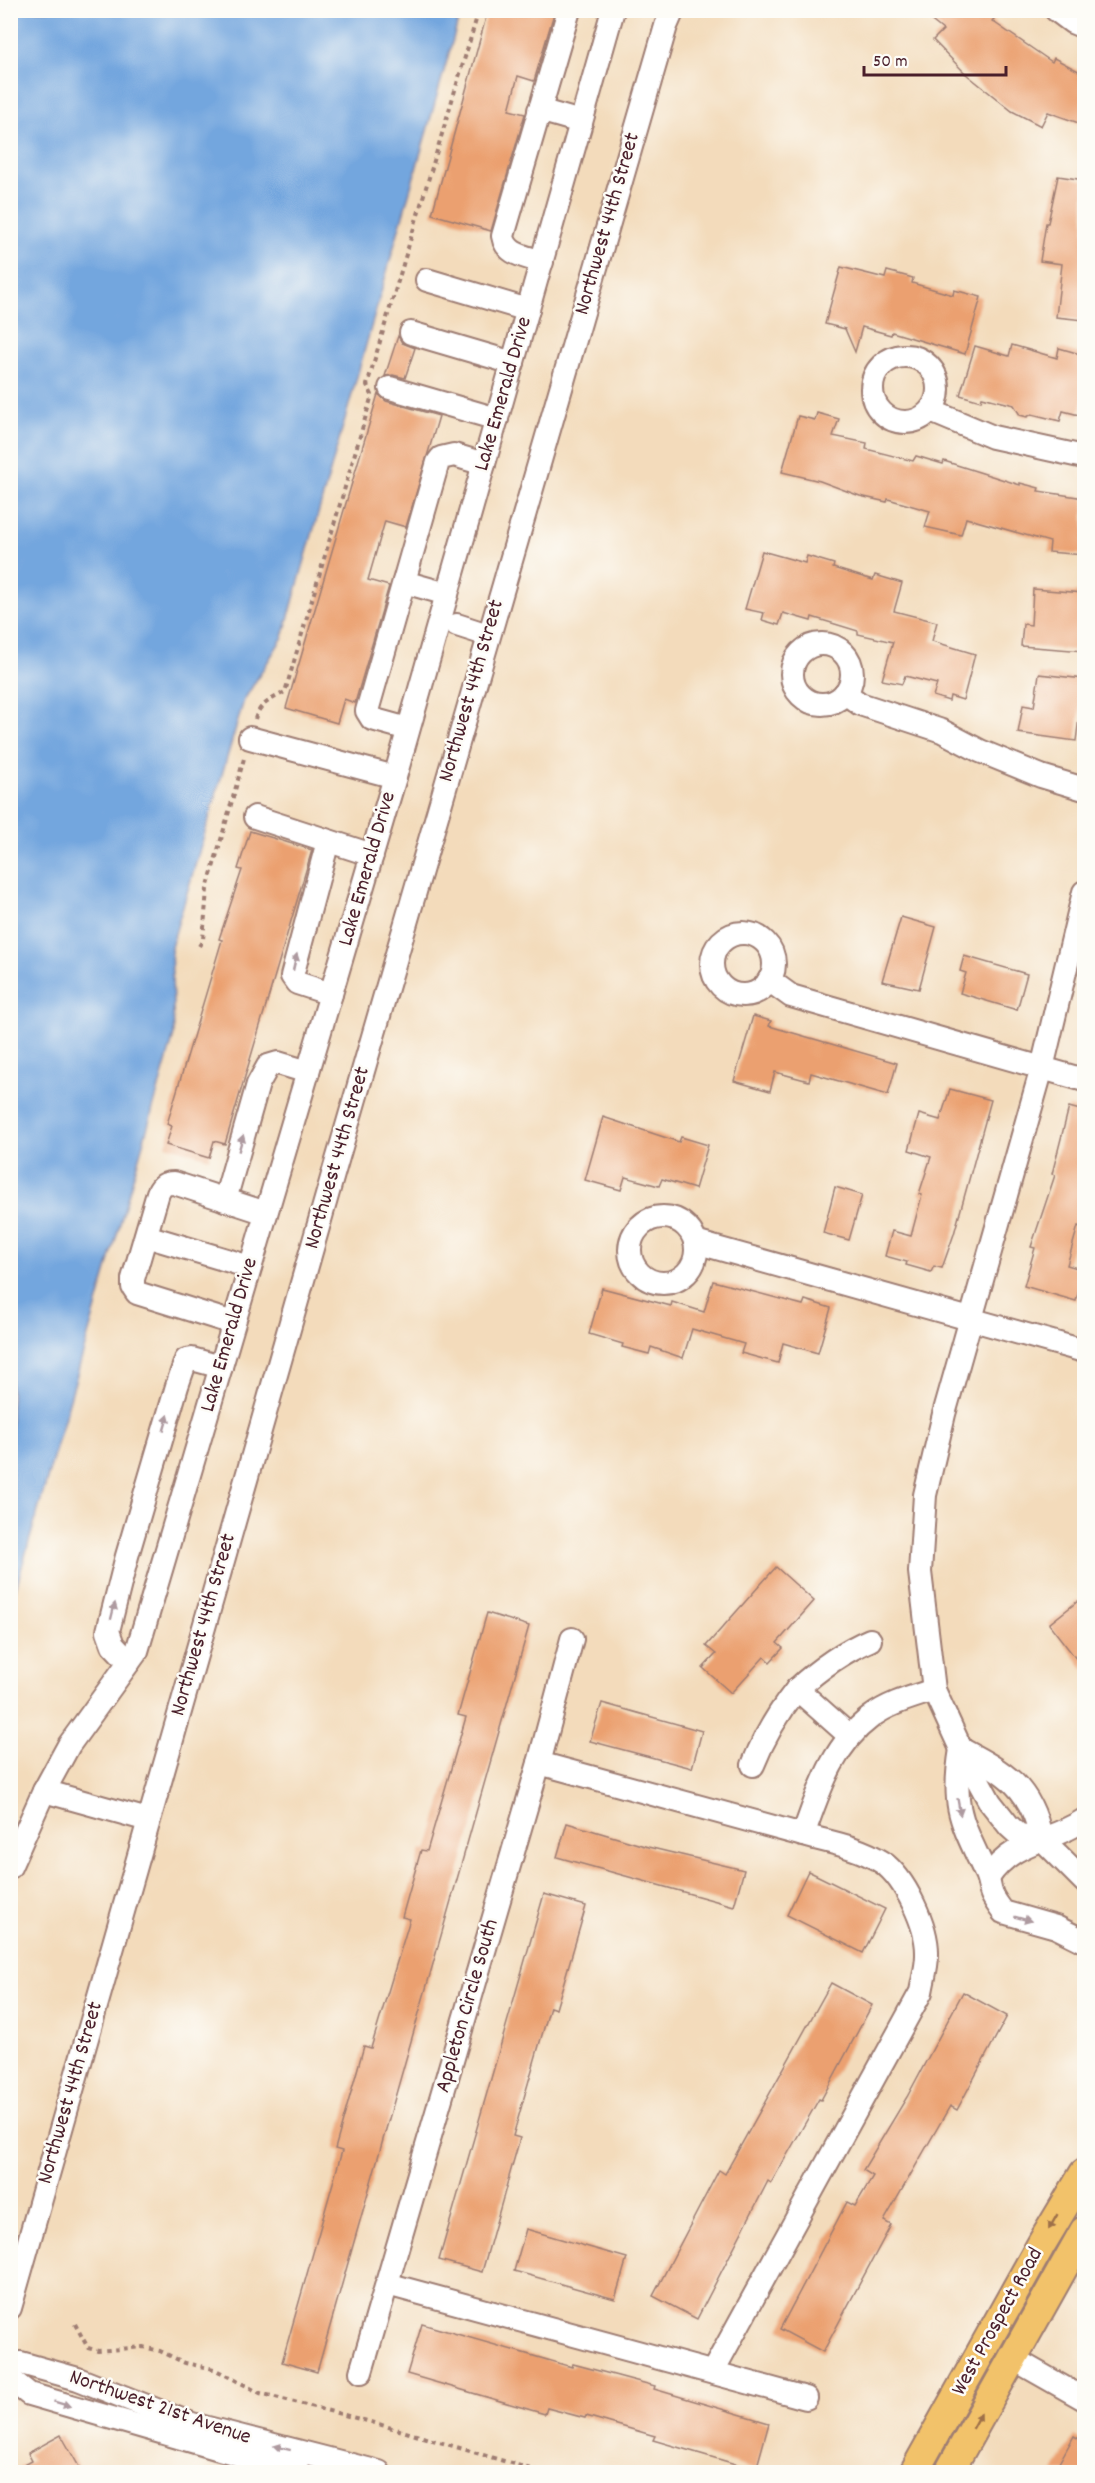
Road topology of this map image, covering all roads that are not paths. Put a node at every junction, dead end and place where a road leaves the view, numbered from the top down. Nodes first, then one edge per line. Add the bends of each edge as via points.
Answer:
1 (569, 10) edge
2 (613, 10) edge
3 (674, 10) edge
4 (1056, 10) edge
5 (1084, 27) edge
6 (539, 110) junction
7 (581, 122) junction
8 (542, 262) junction
9 (427, 280) dead end
10 (528, 310) junction
11 (411, 333) dead end
12 (513, 363) junction
13 (390, 388) dead end
14 (930, 411) dead end
15 (497, 419) junction
16 (1084, 457) edge
17 (484, 464) junction
18 (405, 582) junction
19 (447, 594) junction
20 (457, 625) dead end
21 (488, 634) junction
22 (845, 693) dead end
23 (408, 729) junction
24 (250, 738) road end
25 (395, 777) junction
26 (1084, 789) edge
27 (255, 817) dead end
28 (328, 841) junction
29 (372, 855) junction
30 (1084, 892) edge
31 (769, 980) dead end
32 (331, 994) junction
33 (1042, 1068) junction
34 (308, 1072) junction
35 (1084, 1080) edge
36 (225, 1200) junction
37 (266, 1213) junction
38 (146, 1236) junction
39 (695, 1242) dead end
40 (250, 1267) junction
41 (970, 1319) junction
42 (233, 1323) junction
43 (1084, 1351) edge
44 (221, 1367) junction
45 (572, 1639) dead end
46 (870, 1640) dead end
47 (129, 1662) junction
48 (797, 1689) junction
49 (934, 1689) junction
50 (850, 1736) junction
51 (961, 1749) junction
52 (539, 1763) junction
53 (753, 1765) dead end
54 (44, 1791) junction
55 (148, 1820) junction
56 (1084, 1820) edge
57 (803, 1835) junction
58 (1041, 1838) junction
59 (10, 1867) edge
60 (988, 1878) junction
61 (1084, 1881) edge
62 (1084, 1941) edge
63 (1084, 2173) edge
64 (1084, 2231) edge
65 (387, 2284) junction
66 (10, 2308) edge
67 (1012, 2358) junction
68 (10, 2364) edge
69 (713, 2371) junction
70 (361, 2372) dead end
71 (10, 2379) edge
72 (806, 2398) dead end
73 (1084, 2399) edge
74 (299, 2472) edge
75 (379, 2472) edge
76 (914, 2472) edge
77 (949, 2472) edge

1 - 6 street
2 - 7 street, Lake Emerald Drive
3 - 21 street, Northwest 44th Street via 666,26
4 - 5 street
6 - 7 street
6 - 8 street via 503,236 510,251
7 - 8 street, Lake Emerald Drive
8 - 10 street, Lake Emerald Drive
9 - 10 street
10 - 12 street, Lake Emerald Drive
11 - 12 street
12 - 15 street, Lake Emerald Drive
13 - 15 street
14 - 16 street via 993,437
15 - 17 street, Lake Emerald Drive
17 - 18 street via 454,455 438,462
17 - 19 street, Lake Emerald Drive
18 - 19 street
18 - 23 street via 367,711 372,719
19 - 23 street, Lake Emerald Drive
20 - 21 street
21 - 55 street, Northwest 44th Street
22 - 26 street via 860,704 942,731 980,752
23 - 25 street, Lake Emerald Drive
24 - 25 street, Lake Emerald Drive
25 - 29 street, Lake Emerald Drive
27 - 28 street
28 - 29 street
32 -> 28 street via 297,983 292,976
29 - 32 street, Lake Emerald Drive
30 - 33 street
31 - 33 street via 791,996
32 - 34 street, Lake Emerald Drive
33 - 35 street
33 - 41 street
36 -> 34 street via 258,1084 267,1066 278,1063
34 - 37 street, Lake Emerald Drive
36 - 37 street
36 - 38 street via 166,1183 158,1193
37 - 40 street, Lake Emerald Drive
38 - 40 street
38 - 42 street via 133,1279 137,1293
39 - 41 street
40 - 42 street, Lake Emerald Drive
41 - 43 street
41 - 49 street via 925,1495 920,1572
42 - 44 street, Lake Emerald Drive
44 - 47 street, Lake Emerald Drive via 137,1651
47 -> 44 street via 113,1646 108,1631 177,1386 186,1360
45 - 52 street, Appleton Circle South
46 - 48 street via 819,1668
47 - 54 street, Lake Emerald Drive via 69,1745
48 - 50 street
48 - 53 street via 763,1739
49 - 50 street via 871,1716
49 - 51 street
50 - 57 street via 824,1776
51 - 58 street via 1001,1770 1022,1791
51 - 58 street via 990,1802 1009,1826 1019,1835
51 -> 60 street via 957,1803 962,1823
52 - 57 street
52 - 65 street, Appleton Circle South
54 - 55 street
54 - 59 street, Lake Emerald Drive
55 - 66 street, Northwest 44th Street
56 - 58 street via 1073,1828
57 - 69 street via 862,1852 883,1863 898,1878 918,1914 926,1964 921,1992
58 - 60 street via 998,1863
58 - 61 street
60 -> 62 street via 992,1895 1003,1912 1056,1927
63 -> 76 main road, West Prospect Road
64 - 67 main road, West Prospect Road
65 - 69 street
65 - 70 street, Appleton Circle South
67 - 73 street
77 -> 67 main road, West Prospect Road
75 -> 68 street, Northwest 21st Avenue via 192,2424 78,2379 21,2363
69 - 72 street
71 -> 74 street, Northwest 21st Avenue via 29,2394

